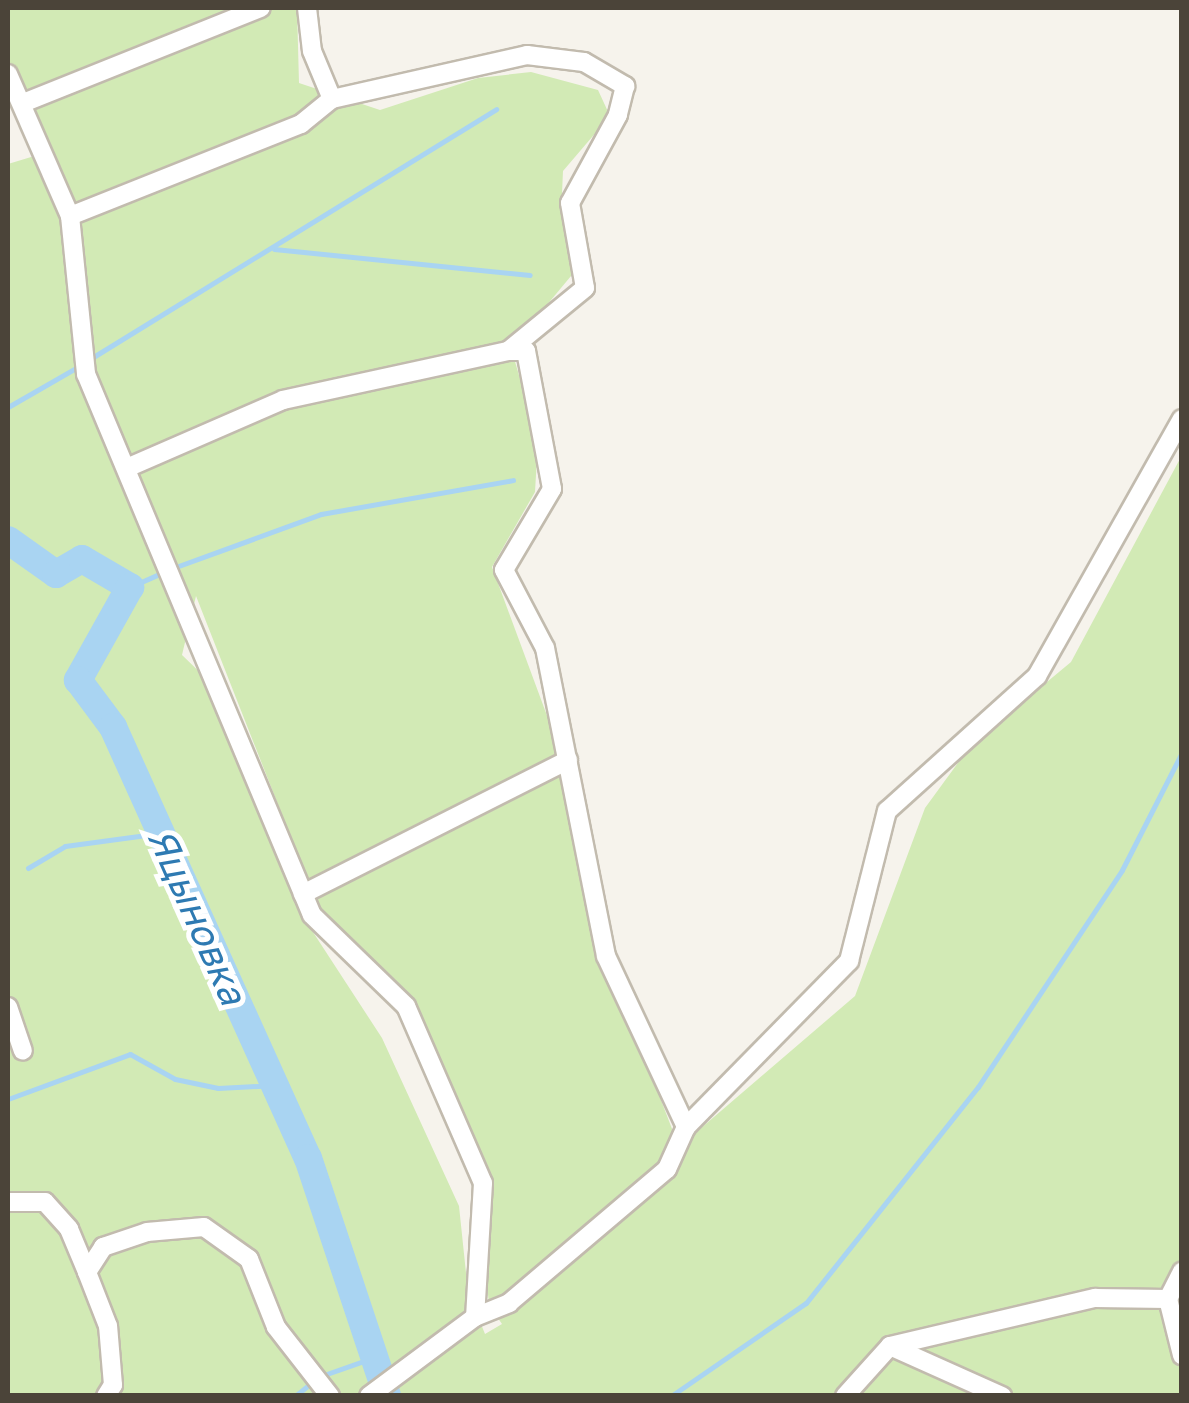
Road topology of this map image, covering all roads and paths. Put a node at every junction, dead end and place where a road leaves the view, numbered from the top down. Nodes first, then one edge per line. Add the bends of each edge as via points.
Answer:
1 (261, 8) edge
2 (307, 8) edge
3 (8, 74) edge
4 (332, 99) junction
5 (23, 104) junction
6 (70, 216) junction
7 (508, 351) junction
8 (1182, 419) edge
9 (129, 467) junction
10 (568, 760) junction
11 (303, 894) junction
12 (8, 1007) edge
13 (23, 1052) dead end
14 (686, 1128) junction
15 (8, 1202) edge
16 (1182, 1271) edge
17 (88, 1272) junction
18 (1168, 1299) junction
19 (475, 1317) junction
20 (890, 1346) junction
21 (1182, 1355) edge
22 (968, 1390) edge
23 (327, 1391) edge
24 (370, 1394) edge
25 (106, 1396) edge
26 (845, 1396) edge
27 (1002, 1396) edge

1 - 5 lane
2 - 4 lane via 312,51
3 - 5 lane
4 - 6 lane via 301,124
4 - 7 lane via 527,55 584,62 624,86 618,116 570,204 585,288
5 - 6 lane
6 - 9 lane via 86,372
7 - 9 lane via 284,400
7 - 10 lane via 526,351 552,489 504,570 545,648
8 - 14 lane via 1037,676 887,811 849,961
9 - 11 lane
10 - 11 lane
10 - 14 lane via 606,956
11 - 19 lane via 312,915 406,1006 483,1184
12 - 13 lane
14 - 19 lane via 667,1169 509,1304
15 - 17 lane via 45,1202 69,1229
16 - 18 lane
17 - 23 lane via 103,1248 147,1232 204,1227 249,1260 276,1327
17 - 25 lane via 108,1326 113,1384
18 - 20 lane via 1095,1298
18 - 21 lane
19 - 24 lane
20 - 22 lane
20 - 26 lane
22 - 27 lane

